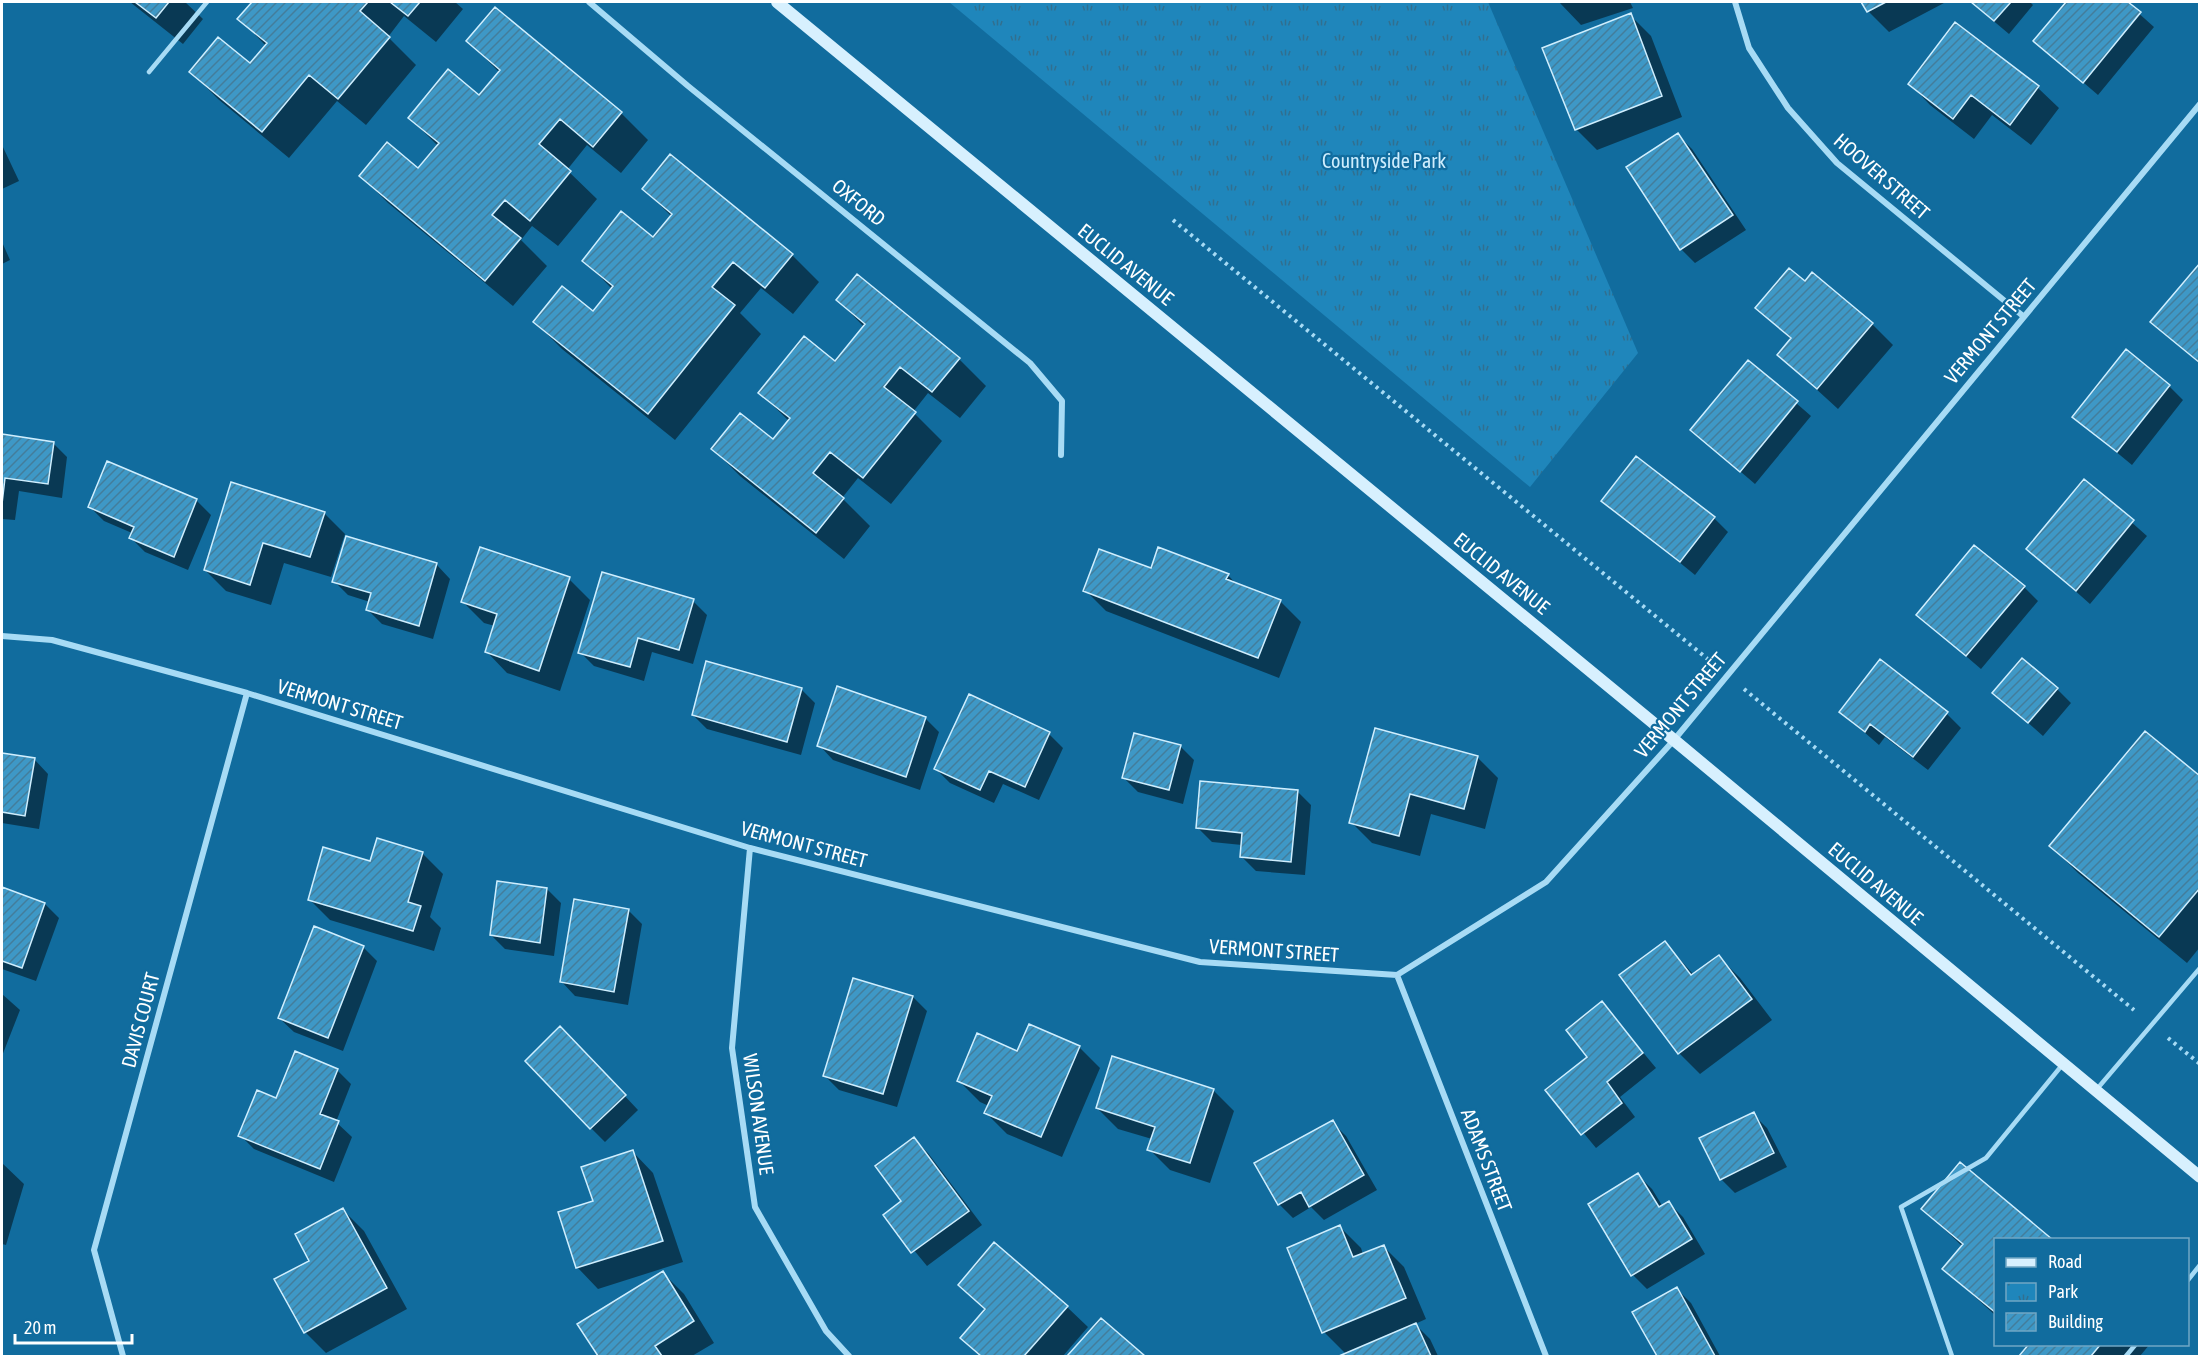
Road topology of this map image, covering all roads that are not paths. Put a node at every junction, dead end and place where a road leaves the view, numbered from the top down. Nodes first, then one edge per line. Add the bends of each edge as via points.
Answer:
1 (207, 2) edge
2 (589, 2) edge
3 (777, 2) edge
4 (1735, 2) edge
5 (148, 72) dead end
6 (2199, 104) edge
7 (2024, 316) junction
8 (1060, 455) dead end
9 (2, 636) edge
10 (247, 693) junction
11 (1674, 740) junction
12 (750, 848) junction
13 (2199, 968) edge
14 (1397, 975) junction
15 (2063, 1064) junction
16 (2096, 1091) junction
17 (2199, 1177) edge
18 (2199, 1265) edge
19 (2189, 1278) edge
20 (123, 1356) edge
21 (849, 1356) edge
22 (1546, 1356) edge
23 (1952, 1356) edge

1 - 5 lane
2 - 8 street, OXFORD via 1030,363 1062,401
3 - 11 main road, EUCLID AVENUE
4 - 7 street, HOOVER STREET via 1749,48 1788,108 1837,163
6 - 7 street, VERMONT STREET
7 - 11 street, VERMONT STREET
9 - 10 street, VERMONT STREET via 52,640
10 - 12 street, VERMONT STREET
10 - 20 street, DAVIS COURT via 94,1250
11 - 14 street, VERMONT STREET via 1546,882
11 - 15 main road, EUCLID AVENUE
12 - 14 street, VERMONT STREET via 1200,962
12 - 21 street, WILSON AVENUE via 732,1048 755,1207 826,1331
13 - 16 lane
14 - 22 street, ADAMS STREET
15 - 16 main road, EUCLID AVENUE
15 - 23 lane via 1986,1158 1901,1207
16 - 17 main road, EUCLID AVENUE
18 - 19 lane

